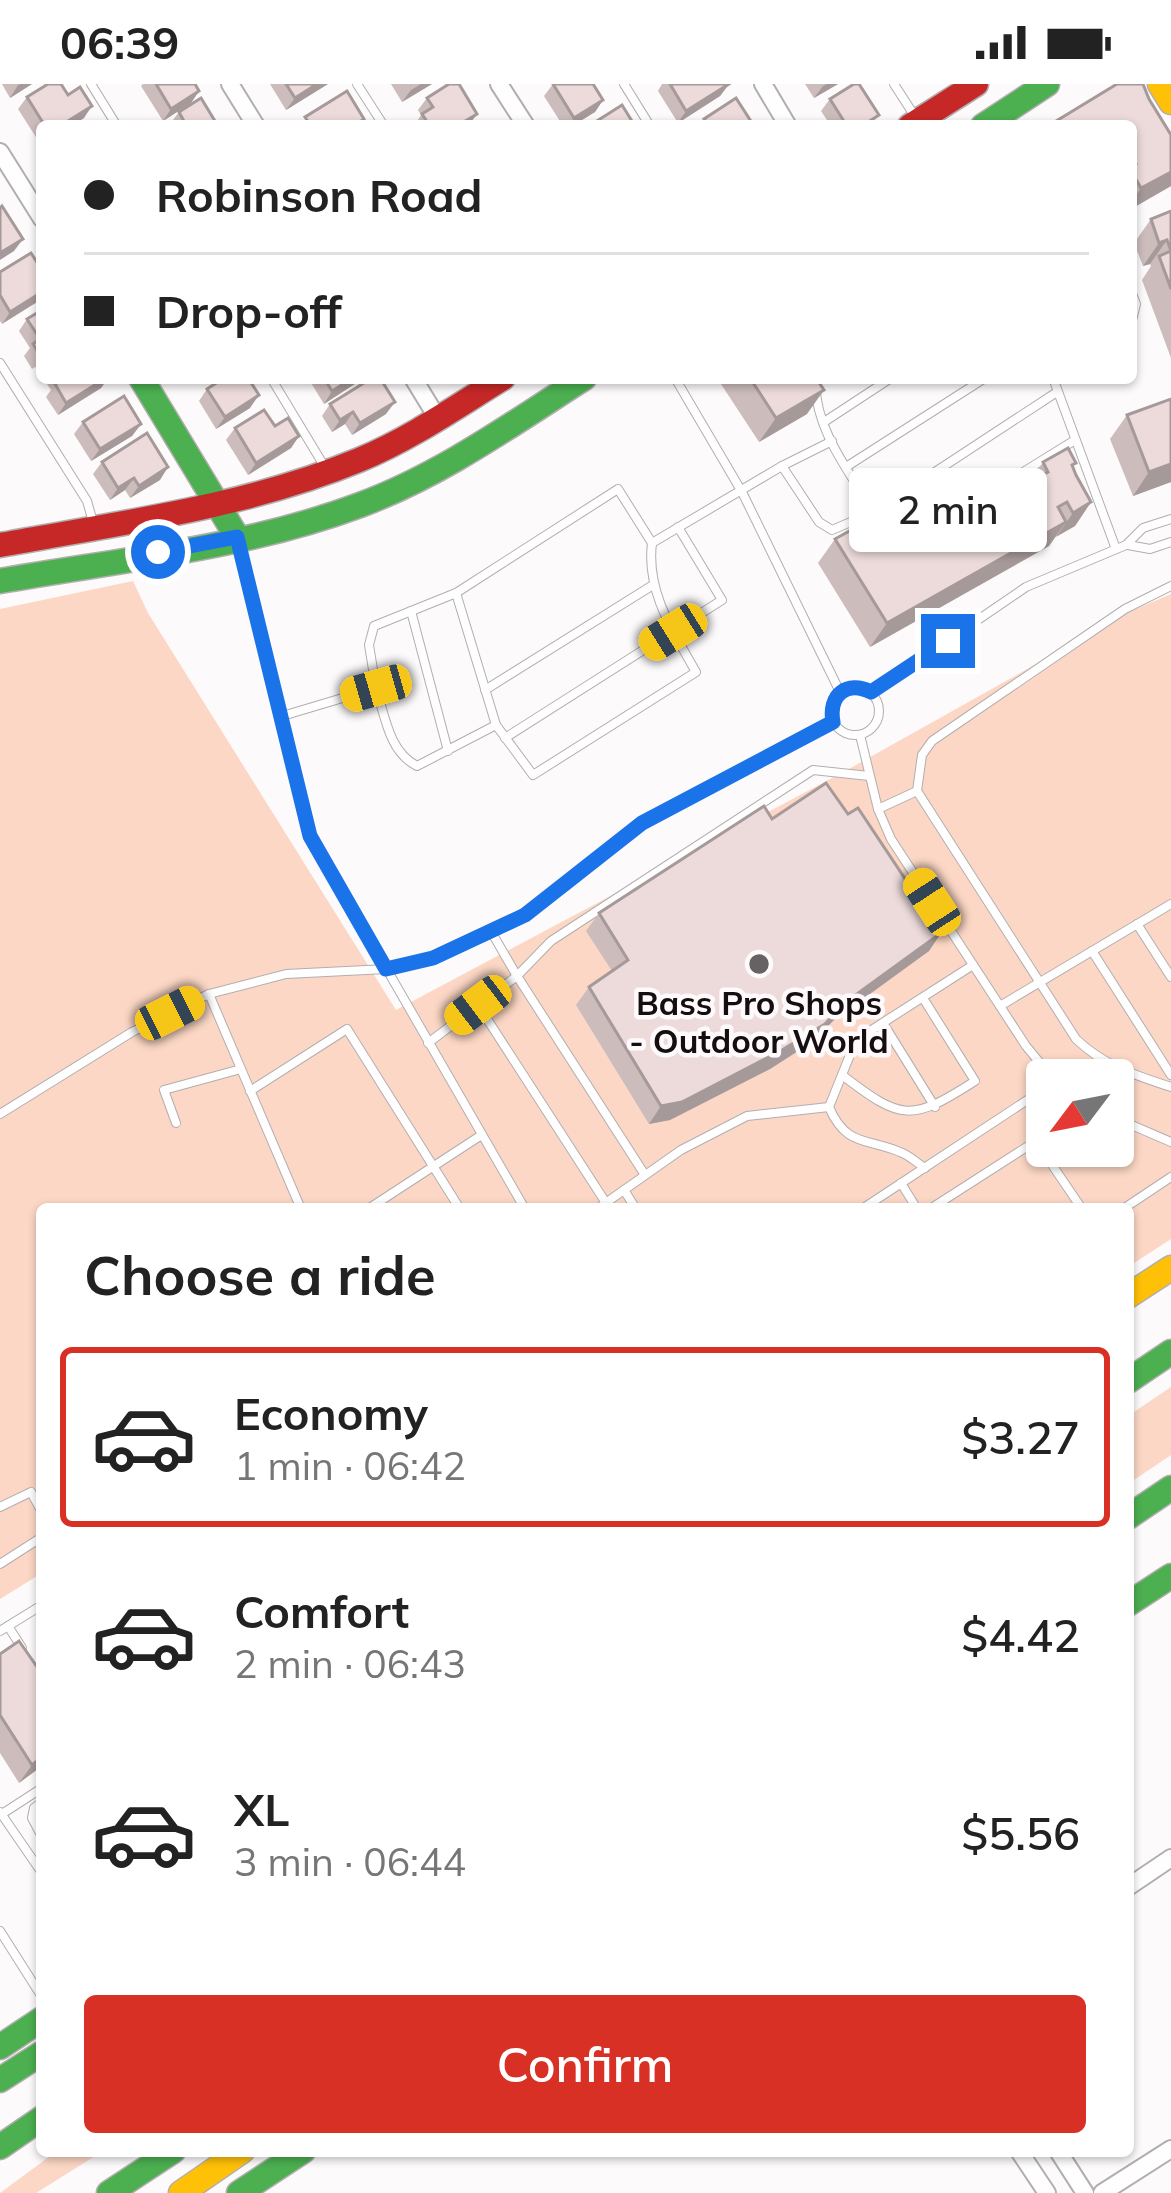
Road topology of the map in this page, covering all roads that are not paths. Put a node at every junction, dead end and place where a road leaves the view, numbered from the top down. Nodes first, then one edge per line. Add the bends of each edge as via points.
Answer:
1 (91, 84) edge
2 (230, 84) edge
3 (357, 84) edge
4 (499, 84) edge
5 (624, 84) edge
6 (763, 84) edge
7 (894, 84) edge
8 (976, 84) edge
9 (1047, 84) edge
10 (1160, 84) edge
11 (1171, 102) edge
12 (113, 120) edge
13 (252, 120) edge
14 (380, 120) edge
15 (522, 120) edge
16 (646, 120) edge
17 (784, 120) edge
18 (912, 120) edge
19 (919, 120) edge
20 (992, 120) edge
21 (0, 152) edge
22 (36, 209) edge
23 (0, 363) edge
24 (145, 384) edge
25 (276, 384) edge
26 (417, 384) edge
27 (493, 384) edge
28 (574, 384) edge
29 (679, 384) edge
30 (816, 384) edge
31 (882, 384) edge
32 (976, 384) edge
33 (1055, 384) edge
34 (1057, 392) junction
35 (438, 418) junction
36 (824, 422) junction
37 (1075, 440) junction
38 (832, 441) junction
39 (782, 466) junction
40 (846, 467) junction
41 (326, 470) junction
42 (742, 492) junction
43 (220, 504) junction
44 (874, 512) junction
45 (1171, 519) edge
46 (95, 527) junction
47 (679, 527) junction
48 (237, 537) junction
49 (1171, 542) edge
50 (652, 543) junction
51 (0, 545) edge
52 (1126, 545) junction
53 (1116, 549) junction
54 (0, 581) edge
55 (653, 586) junction
56 (1171, 586) edge
57 (456, 593) junction
58 (411, 611) junction
59 (673, 632) junction
60 (376, 688) junction
61 (485, 689) junction
62 (840, 692) junction
63 (871, 692) junction
64 (279, 717) junction
65 (833, 722) junction
66 (496, 725) junction
67 (860, 736) junction
68 (505, 738) junction
69 (448, 751) junction
70 (869, 776) junction
71 (916, 791) junction
72 (878, 809) junction
73 (1171, 904) edge
74 (1137, 924) junction
75 (492, 933) junction
76 (1092, 951) junction
77 (974, 965) junction
78 (386, 969) junction
79 (517, 976) junction
80 (1171, 977) edge
81 (1039, 982) junction
82 (208, 994) junction
83 (922, 998) junction
84 (478, 1005) junction
85 (1000, 1006) junction
86 (883, 1023) junction
87 (428, 1043) junction
88 (1039, 1059) edge
89 (241, 1069) junction
90 (842, 1075) junction
91 (1171, 1075) edge
92 (1171, 1087) edge
93 (250, 1091) junction
94 (1026, 1102) edge
95 (830, 1107) junction
96 (934, 1107) junction
97 (0, 1114) edge
98 (176, 1124) dead end
99 (1134, 1126) edge
100 (480, 1136) junction
101 (1171, 1142) edge
102 (434, 1166) junction
103 (925, 1168) junction
104 (645, 1175) junction
105 (1171, 1177) edge
106 (901, 1184) junction
107 (624, 1190) junction
108 (298, 1203) edge
109 (377, 1203) edge
110 (456, 1203) edge
111 (522, 1203) edge
112 (599, 1203) edge
113 (605, 1203) edge
114 (632, 1203) edge
115 (871, 1203) edge
116 (913, 1203) edge
117 (939, 1203) edge
118 (1078, 1203) edge
119 (1132, 1203) edge
120 (1171, 1268) edge
121 (1134, 1292) edge
122 (1171, 1352) edge
123 (1134, 1377) edge
124 (1171, 1488) edge
125 (36, 1501) edge
126 (0, 1507) edge
127 (1134, 1513) edge
128 (36, 1542) edge
129 (0, 1564) edge
130 (1171, 1576) edge
131 (1134, 1600) edge
132 (36, 1609) edge
133 (4, 1628) edge
134 (25, 1653) edge
135 (36, 1792) edge
136 (1, 1813) edge
137 (36, 1864) edge
138 (1169, 1865) edge
139 (1134, 1884) edge
140 (0, 1931) edge
141 (36, 1988) edge
142 (36, 2023) edge
143 (0, 2047) edge
144 (36, 2057) edge
145 (0, 2080) edge
146 (36, 2122) edge
147 (0, 2147) edge
148 (1171, 2149) edge
149 (164, 2157) edge
150 (233, 2157) edge
151 (294, 2157) edge
152 (1023, 2157) edge
153 (1062, 2157) edge
154 (109, 2193) edge
155 (181, 2193) edge
156 (239, 2193) edge
157 (1047, 2193) edge
158 (1085, 2193) edge
159 (1102, 2193) edge

1 - 12 lane
2 - 13 street
3 - 14 lane
4 - 15 street
5 - 16 lane
6 - 17 street
7 - 18 lane
8 - 19 main road
9 - 20 main road
10 - 11 main road
21 - 22 street
23 - 46 lane
24 - 43 main road
25 - 41 lane
26 - 35 street
27 - 35 main road
28 - 48 main road via 412,482 319,519
29 - 42 lane
30 - 36 lane
31 - 36 lane
32 - 40 lane
33 - 34 lane
34 - 37 lane
34 - 44 lane
35 - 41 main road
36 - 38 lane
37 - 44 lane via 915,539 897,536
37 - 53 lane
38 - 39 lane
38 - 40 lane
39 - 42 lane
39 - 44 lane via 824,528 840,530
40 - 44 lane
41 - 43 main road
42 - 47 lane
42 - 62 lane
43 - 46 main road
43 - 48 main road
45 - 52 lane
46 - 51 main road
47 - 50 lane
47 - 59 lane via 722,600
48 - 54 main road
48 - 64 lane
49 - 52 lane
50 - 55 lane
50 - 57 lane via 618,489
52 - 53 lane
53 - 63 lane via 1026,587
55 - 59 lane
55 - 61 lane
56 - 71 lane via 932,741
57 - 58 lane
57 - 61 lane
58 - 60 lane via 374,626
58 - 69 lane
59 - 68 lane
59 - 68 lane via 696,672 533,775
60 - 64 lane
60 - 69 lane via 404,760 417,766
61 - 66 lane
62 - 63 lane
62 - 65 lane
63 - 67 lane via 880,714
64 - 78 lane via 310,836
65 - 67 lane
65 - 75 lane via 642,823
66 - 68 lane
66 - 69 lane
67 - 70 lane
70 - 72 lane
70 - 79 lane via 813,770 551,941
71 - 72 lane
71 - 81 lane
72 - 77 lane
73 - 74 lane
74 - 76 lane
74 - 80 lane
75 - 78 lane
75 - 79 lane
76 - 81 lane
76 - 91 lane
77 - 83 lane
77 - 85 lane
78 - 82 lane via 286,974
78 - 87 lane
79 - 84 lane
79 - 104 lane
81 - 85 lane
81 - 92 lane via 1094,1057
82 - 89 lane
82 - 97 lane
83 - 86 lane
83 - 96 lane via 975,1081
84 - 87 lane
84 - 112 lane
85 - 88 lane
86 - 90 lane via 856,1040
86 - 96 lane
87 - 100 lane
89 - 93 lane
89 - 98 lane via 164,1090
90 - 95 lane
90 - 96 lane via 886,1107
93 - 102 lane via 346,1029
93 - 108 lane
94 - 103 lane
95 - 103 lane via 861,1142
95 - 104 lane via 746,1117
99 - 101 lane
100 - 102 lane
100 - 111 lane
102 - 109 lane
102 - 110 lane
103 - 106 lane
104 - 107 lane
105 - 119 lane
106 - 115 lane
106 - 116 lane
107 - 113 lane
107 - 114 lane
117 - 118 lane via 1036,1141
120 - 121 main road
122 - 123 main road
124 - 127 main road
125 - 126 lane via 31,1492
128 - 129 lane
130 - 131 main road
132 - 133 lane
133 - 134 lane
135 - 136 lane
136 - 137 lane
138 - 139 street
140 - 141 lane
142 - 143 main road
144 - 145 main road
146 - 147 main road
148 - 159 street
149 - 154 main road
150 - 155 main road
151 - 156 main road
152 - 157 street
153 - 158 street

